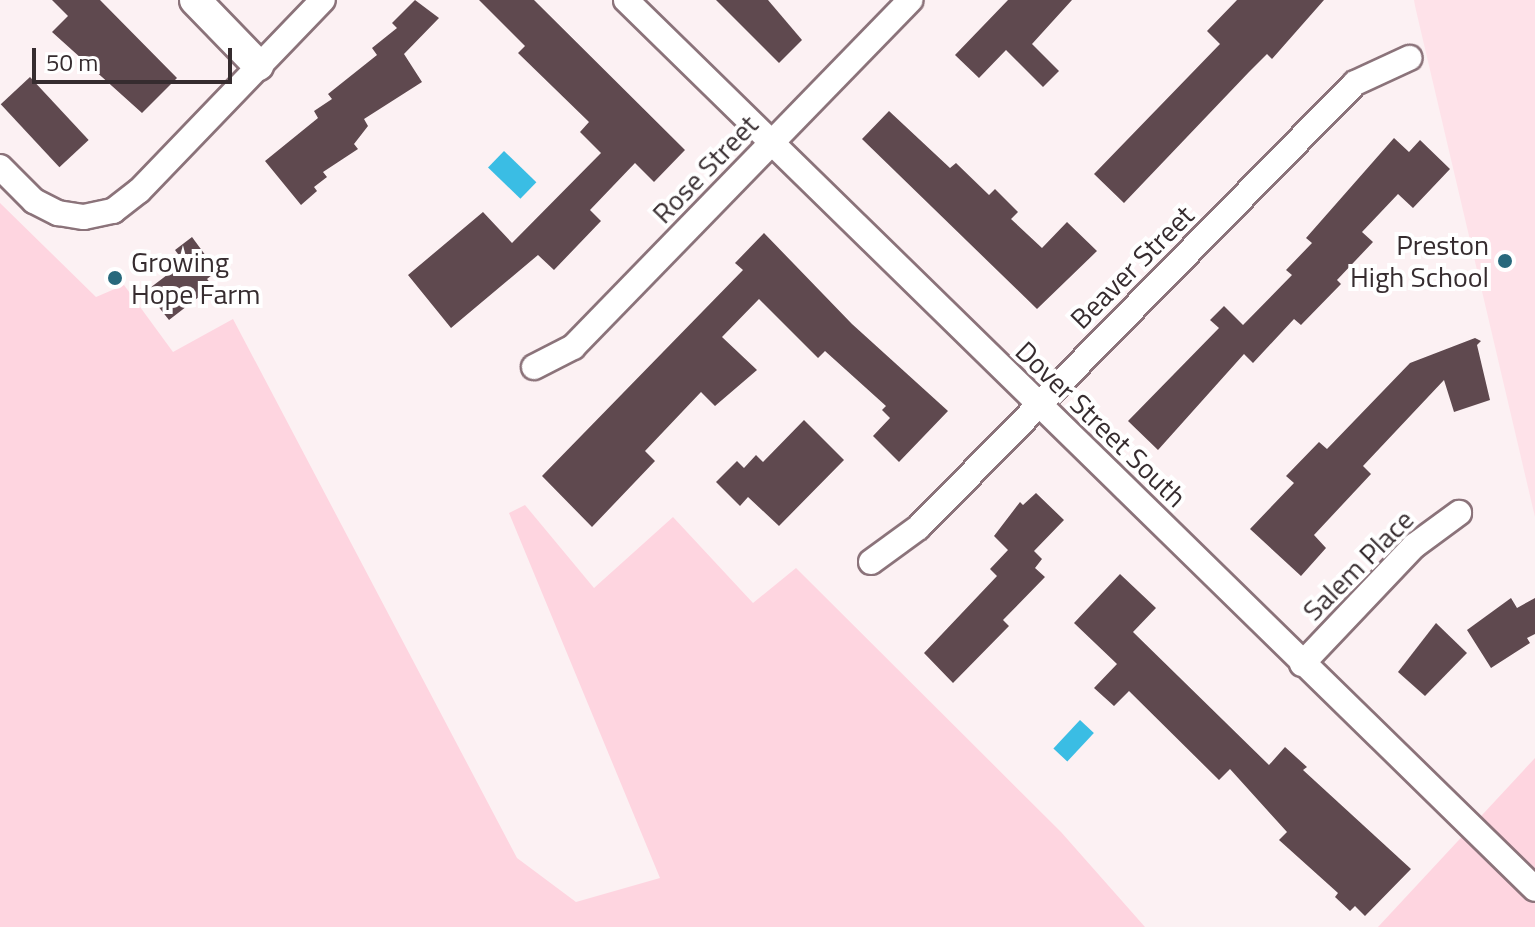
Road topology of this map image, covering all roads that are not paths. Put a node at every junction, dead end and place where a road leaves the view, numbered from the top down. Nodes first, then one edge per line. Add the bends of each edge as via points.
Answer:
1 (195, 0) edge
2 (323, 0) edge
3 (626, 0) edge
4 (910, 0) edge
5 (1409, 58) dead end
6 (258, 65) junction
7 (772, 143) junction
8 (0, 167) edge
9 (534, 367) dead end
10 (1038, 404) junction
11 (1459, 513) dead end
12 (871, 562) dead end
13 (1302, 664) junction
14 (1535, 889) edge

1 - 6 street
2 - 6 street
3 - 7 street, Dover Street South
4 - 7 street, Rose Street
5 - 10 street, Beaver Street via 1355,83
6 - 8 street via 139,191 113,211 84,217 34,201
7 - 9 street, Rose Street via 573,347
7 - 10 street, Dover Street South
10 - 12 street, Beaver Street via 919,527
10 - 13 street, Dover Street South
11 - 13 street, Salem Place via 1414,546
13 - 14 street, Dover Street South

